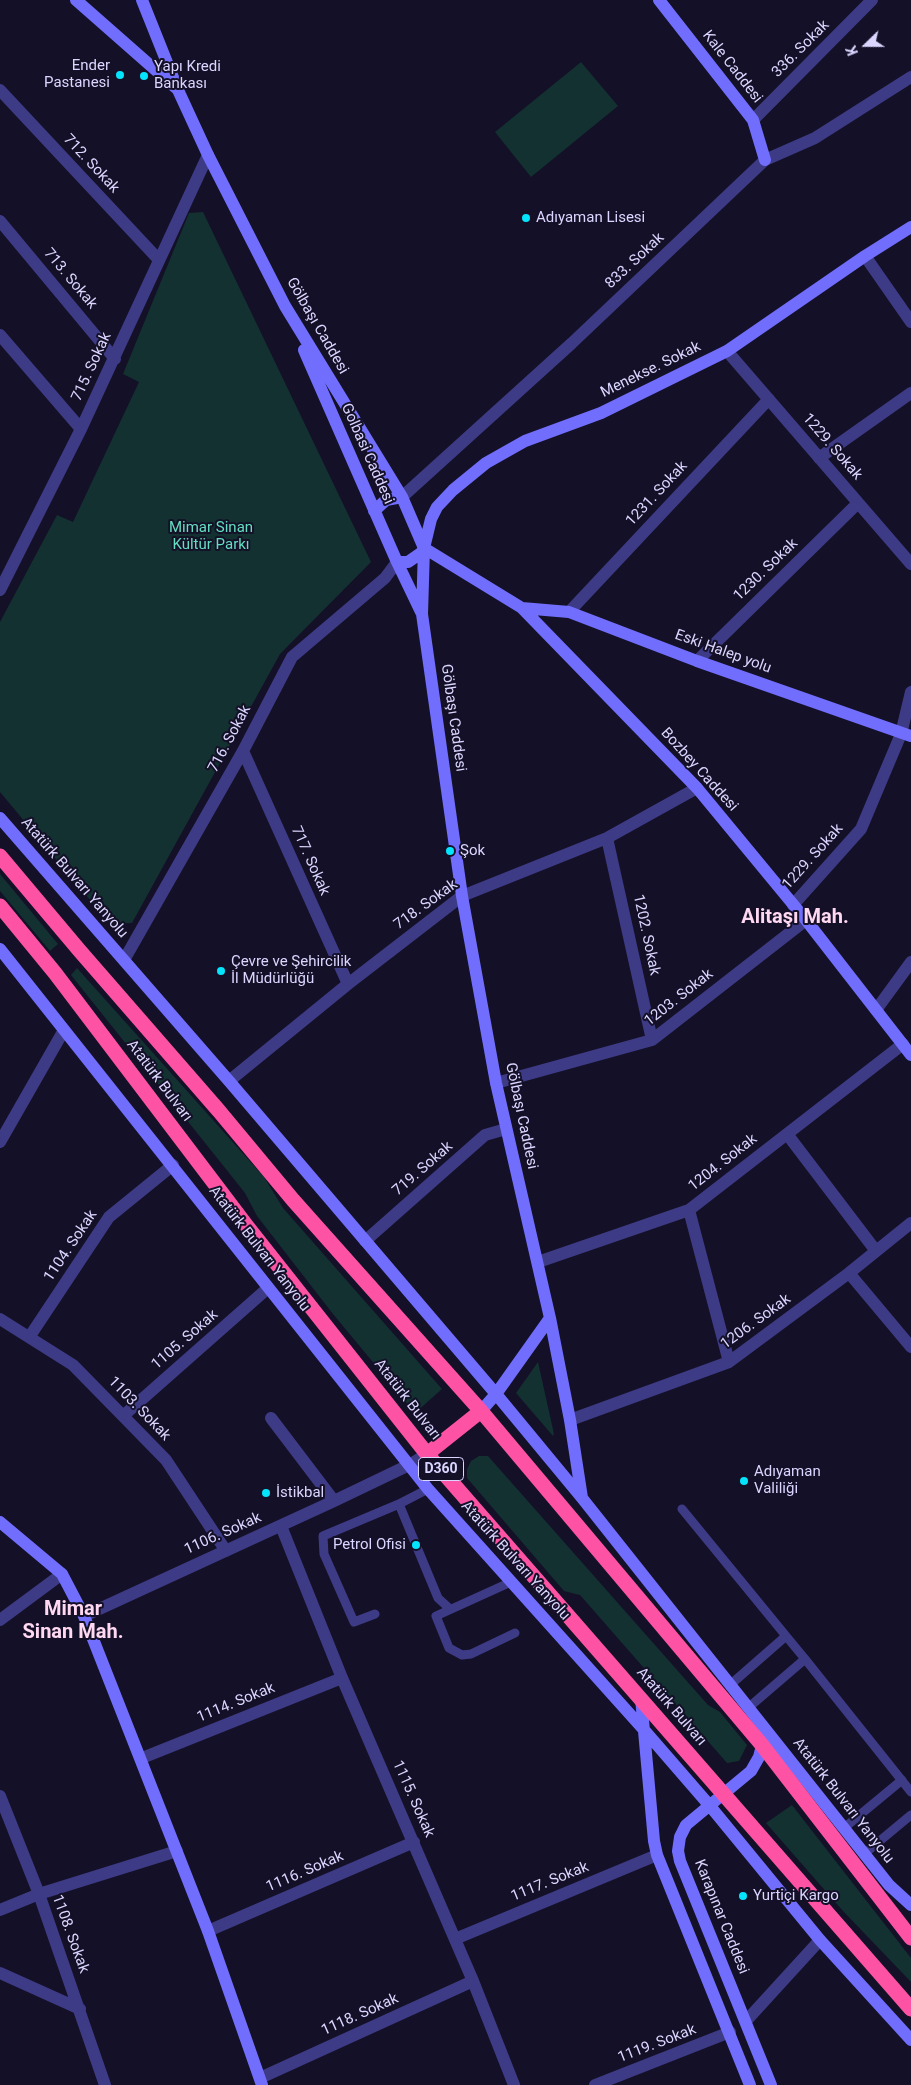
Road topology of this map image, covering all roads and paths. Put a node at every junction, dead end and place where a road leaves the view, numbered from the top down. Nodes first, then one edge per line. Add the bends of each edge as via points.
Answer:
1 (76, 0) edge
2 (142, 0) edge
3 (659, 0) edge
4 (872, 0) edge
5 (911, 77) edge
6 (0, 90) edge
7 (178, 90) junction
8 (753, 120) junction
9 (208, 155) junction
10 (765, 160) junction
11 (0, 221) edge
12 (911, 227) edge
13 (866, 256) junction
14 (159, 260) junction
15 (285, 306) junction
16 (911, 322) edge
17 (0, 335) edge
18 (727, 351) junction
19 (115, 359) junction
20 (911, 393) edge
21 (769, 399) junction
22 (81, 429) junction
23 (819, 458) junction
24 (402, 497) junction
25 (858, 503) junction
26 (374, 511) junction
27 (424, 548) junction
28 (396, 562) junction
29 (911, 564) edge
30 (0, 590) edge
31 (522, 608) junction
32 (569, 612) junction
33 (422, 614) junction
34 (697, 661) junction
35 (911, 692) edge
36 (906, 735) edge
37 (242, 751) junction
38 (697, 788) junction
39 (0, 818) edge
40 (607, 838) junction
41 (0, 856) edge
42 (462, 896) junction
43 (793, 905) junction
44 (0, 906) edge
45 (806, 920) junction
46 (0, 949) edge
47 (124, 960) junction
48 (911, 962) edge
49 (348, 984) junction
50 (876, 1010) junction
51 (64, 1030) junction
52 (652, 1040) junction
53 (903, 1044) junction
54 (911, 1055) edge
55 (229, 1081) junction
56 (496, 1083) junction
57 (506, 1130) junction
58 (787, 1134) junction
59 (0, 1142) edge
60 (173, 1165) junction
61 (689, 1210) junction
62 (911, 1222) edge
63 (365, 1241) junction
64 (876, 1250) junction
65 (538, 1262) junction
66 (849, 1273) junction
67 (268, 1288) junction
68 (550, 1318) junction
69 (0, 1319) edge
70 (30, 1336) junction
71 (911, 1347) edge
72 (729, 1362) junction
73 (496, 1394) junction
74 (481, 1411) junction
75 (124, 1416) junction
76 (271, 1418) dead end
77 (570, 1420) junction
78 (428, 1454) junction
79 (409, 1466) junction
80 (428, 1489) junction
81 (582, 1498) junction
82 (334, 1501) junction
83 (399, 1504) junction
84 (682, 1509) dead end
85 (0, 1522) edge
86 (280, 1526) junction
87 (226, 1550) junction
88 (62, 1574) junction
89 (511, 1582) junction
90 (450, 1609) junction
91 (375, 1614) dead end
92 (84, 1616) junction
93 (0, 1620) edge
94 (515, 1633) dead end
95 (786, 1636) junction
96 (805, 1660) junction
97 (342, 1678) junction
98 (730, 1685) junction
99 (641, 1698) junction
100 (748, 1708) junction
101 (645, 1730) junction
102 (766, 1730) junction
103 (762, 1745) junction
104 (142, 1758) junction
105 (902, 1780) junction
106 (911, 1792) edge
107 (724, 1794) junction
108 (0, 1796) edge
109 (710, 1806) junction
110 (911, 1816) edge
111 (844, 1828) junction
112 (414, 1842) junction
113 (177, 1851) junction
114 (864, 1854) junction
115 (658, 1855) junction
116 (39, 1894) junction
117 (911, 1905) edge
118 (0, 1910) edge
119 (208, 1931) junction
120 (455, 1938) junction
121 (911, 1938) edge
122 (820, 1940) junction
123 (0, 1974) edge
124 (473, 1981) junction
125 (80, 2008) junction
126 (911, 2009) edge
127 (746, 2021) junction
128 (730, 2032) junction
129 (911, 2040) edge
130 (261, 2082) edge
131 (105, 2085) edge
132 (514, 2085) edge
133 (595, 2085) edge
134 (750, 2085) edge
135 (771, 2085) edge

1 - 7 street
2 - 7 street, Gölbaşı Caddesi
3 - 8 street, Kale Caddesi
4 - 8 street, 336. Sokak
5 - 10 street, 833. Sokak via 815,138
6 - 14 street, 712. Sokak
7 - 9 street, Gölbaşı Caddesi
8 - 10 street, Kale Caddesi
9 - 14 street, 715. Sokak
9 - 15 street, Gölbaşı Caddesi
10 - 24 street, 833. Sokak via 572,343
11 - 19 street, 713. Sokak
12 - 13 street, Menekse. Sokak
13 - 16 street
13 - 18 street, Menekse. Sokak
14 - 19 street, 715. Sokak
15 - 24 street, Gölbaşı Caddesi
15 - 26 street, Golbasi Caddesi
17 - 22 street
18 - 21 street, 1229. Sokak
18 - 27 street, Menekse. Sokak via 601,413 526,441 486,463 452,490 437,507
19 - 22 street, 715. Sokak
20 - 23 street
21 - 23 street, 1229. Sokak
21 - 32 street, 1231. Sokak
22 - 30 street, 715. Sokak
23 - 25 street, 1229. Sokak
24 - 26 street via 386,500
24 - 27 street, Gölbaşı Caddesi
25 - 29 street, 1229. Sokak
25 - 34 street, 1230. Sokak
26 - 28 street, Golbasi Caddesi
27 - 28 street via 413,560
27 - 31 street, Bozbey Caddesi
27 - 33 street, Gölbaşı Caddesi
28 - 33 street, Golbasi Caddesi
28 - 37 street, 716. Sokak via 384,578 292,657
31 - 32 street, Eski Halep yolu
31 - 38 street, Bozbey Caddesi
32 - 34 street, Eski Halep yolu
33 - 42 street, Gölbaşı Caddesi
34 - 36 street, Eski Halep yolu
35 - 36 street, 1229. Sokak
36 - 43 street, 1229. Sokak via 861,829
37 - 47 street, 716. Sokak
37 - 49 street, 717. Sokak
38 - 40 street, 718. Sokak
38 - 43 street, Bozbey Caddesi
39 - 47 street, Atatürk Bulvarı Yanyolu
40 - 42 street, 718. Sokak
40 - 52 street, 1202. Sokak
41 - 74 highway, Atatürk Bulvarı via 293,1200
42 - 49 street, 718. Sokak
42 - 56 street, Gölbaşı Caddesi
43 - 45 street, Bozbey Caddesi
44 - 78 highway, Atatürk Bulvarı / D360
45 - 50 street, Bozbey Caddesi
45 - 52 street, 1203. Sokak
46 - 51 street, Atatürk Bulvarı Yanyolu
47 - 55 street, Atatürk Bulvarı Yanyolu
48 - 50 street
49 - 55 street, 718. Sokak
50 - 53 street, Bozbey Caddesi
51 - 59 street
51 - 60 street, Atatürk Bulvarı Yanyolu
52 - 56 street, 1203. Sokak
53 - 54 street, Bozbey Caddesi
53 - 58 street, 1204. Sokak
55 - 63 street, Atatürk Bulvarı Yanyolu
56 - 57 street, Gölbaşı Caddesi
57 - 63 street, 719. Sokak via 486,1135
57 - 65 street, Gölbaşı Caddesi
58 - 61 street, 1204. Sokak
58 - 64 street
60 - 67 street, Atatürk Bulvarı Yanyolu
60 - 70 street, 1104. Sokak via 109,1217
61 - 65 street, 1204. Sokak
61 - 72 street
62 - 64 street, 1206. Sokak
63 - 73 street, Atatürk Bulvarı Yanyolu
64 - 66 street, 1206. Sokak
65 - 68 street, Gölbaşı Caddesi
66 - 71 street
66 - 72 street, 1206. Sokak
67 - 75 street, 1105. Sokak
67 - 79 street, Atatürk Bulvarı Yanyolu
68 - 73 street
68 - 77 street, Gölbaşı Caddesi
69 - 70 street, 1103. Sokak
70 - 75 street, 1103. Sokak via 73,1365
72 - 77 street, 1206. Sokak
73 - 74 street
73 - 81 street, Atatürk Bulvarı Yanyolu
74 - 78 highway
74 - 103 highway, Atatürk Bulvarı
75 - 87 street, 1103. Sokak via 166,1460
76 - 82 street
77 - 81 street, Gölbaşı Caddesi
78 - 79 street, 1106. Sokak
78 - 99 highway, Atatürk Bulvarı / D360
79 - 80 street, Atatürk Bulvarı Yanyolu
79 - 82 street, 1106. Sokak
80 - 83 lane
80 - 89 street, Atatürk Bulvarı Yanyolu
81 - 98 street, Atatürk Bulvarı Yanyolu
82 - 86 street, 1106. Sokak
83 - 90 lane via 438,1598
83 - 91 lane via 323,1536 324,1554 354,1622
84 - 95 lane
85 - 88 street
86 - 87 street, 1106. Sokak
86 - 97 street, 1115. Sokak
87 - 92 street, 1106. Sokak
88 - 92 street
88 - 93 street
89 - 90 lane
89 - 101 street, Atatürk Bulvarı Yanyolu
90 - 94 lane via 436,1616 450,1648 462,1655 471,1654
92 - 104 street
95 - 96 lane
95 - 98 lane
96 - 100 lane
96 - 105 lane
97 - 104 street, 1114. Sokak
97 - 112 street, 1115. Sokak
98 - 100 street, Atatürk Bulvarı Yanyolu
99 - 101 street
99 - 107 highway, Atatürk Bulvarı / D360
100 - 102 street, Atatürk Bulvarı Yanyolu
101 - 109 street, Atatürk Bulvarı Yanyolu
101 - 115 street via 654,1841
102 - 103 street, Karapınar Caddesi
102 - 111 street, Atatürk Bulvarı Yanyolu
103 - 107 street, Karapınar Caddesi via 751,1772
103 - 121 highway, Atatürk Bulvarı
104 - 113 street
105 - 106 lane
105 - 111 lane
107 - 109 street, Karapınar Caddesi
107 - 126 highway, Atatürk Bulvarı / D360
108 - 116 street, 1108. Sokak
109 - 122 street, Atatürk Bulvarı Yanyolu
109 - 127 street, Karapınar Caddesi via 684,1828 678,1854
110 - 114 lane
111 - 114 street, Atatürk Bulvarı Yanyolu
112 - 119 street, 1116. Sokak
112 - 120 street, 1115. Sokak
113 - 116 street
113 - 119 street
114 - 117 street, Atatürk Bulvarı Yanyolu via 889,1885
115 - 120 street, 1117. Sokak
115 - 128 street
116 - 118 street
116 - 125 street, 1108. Sokak
119 - 130 street
120 - 124 street, 1115. Sokak
122 - 127 street
122 - 129 street, Atatürk Bulvarı Yanyolu
123 - 125 street
124 - 130 street, 1118. Sokak
124 - 132 street, 1115. Sokak
125 - 131 street, 1108. Sokak
127 - 135 street, Karapınar Caddesi
128 - 133 street, 1119. Sokak
128 - 134 street

